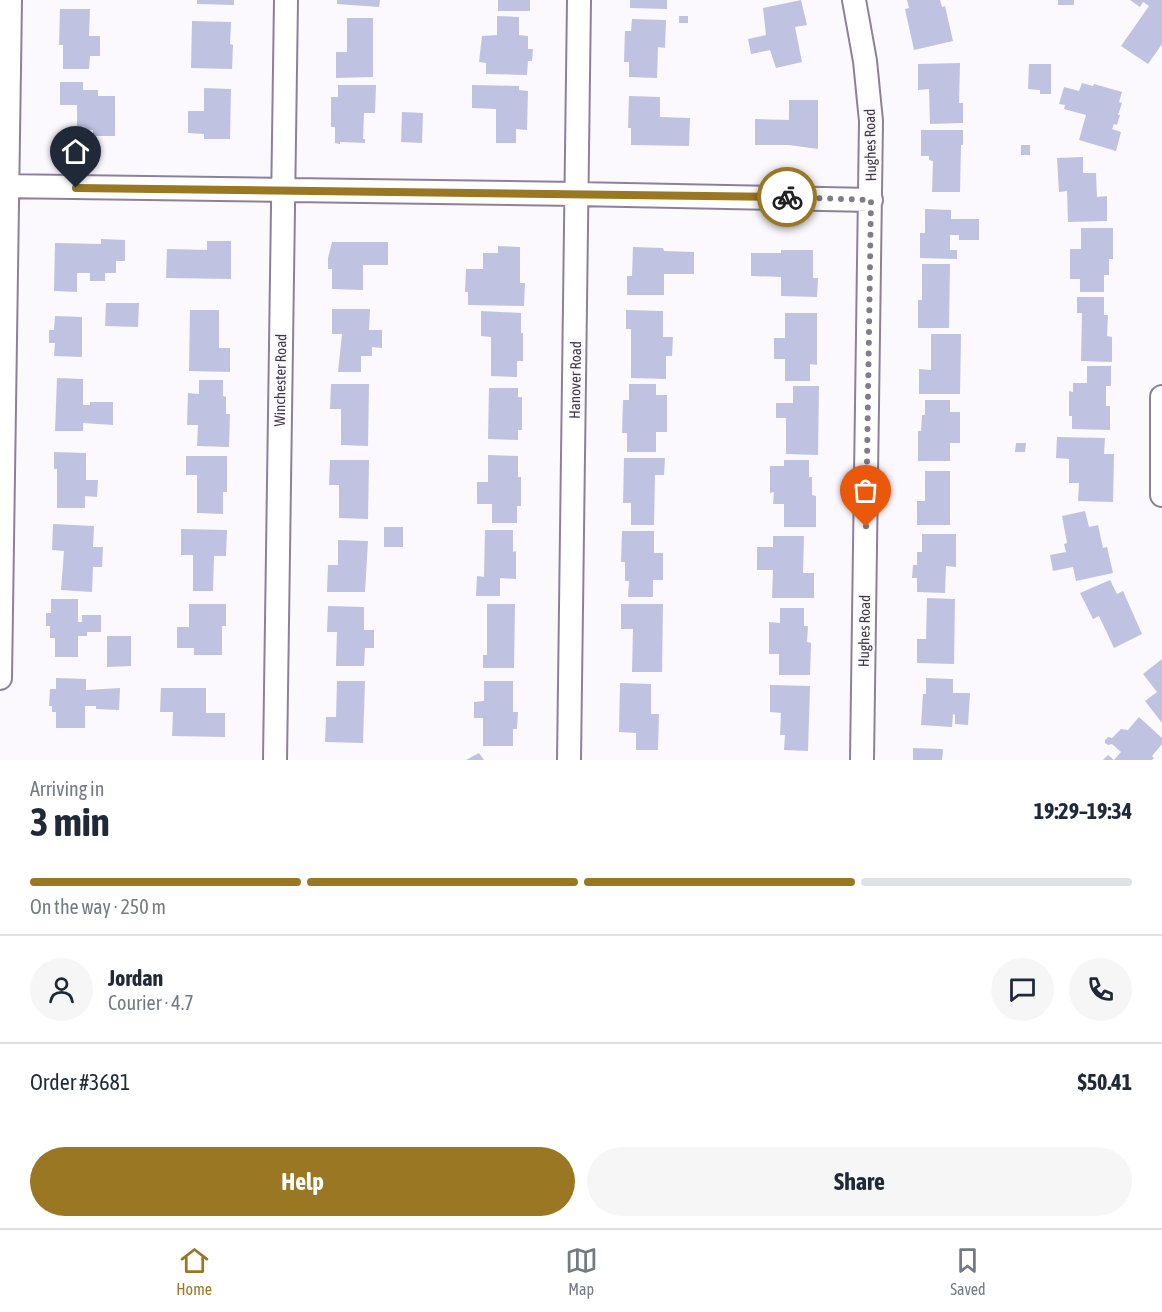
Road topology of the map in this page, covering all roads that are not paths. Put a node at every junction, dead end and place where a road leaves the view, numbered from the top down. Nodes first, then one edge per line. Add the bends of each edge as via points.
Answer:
1 (10, 0) edge
2 (286, 0) edge
3 (579, 0) edge
4 (854, 0) edge
5 (4, 186) edge
6 (283, 191) junction
7 (576, 194) junction
8 (871, 200) junction
9 (1162, 397) edge
10 (1, 487) edge
11 (1162, 495) edge
12 (0, 678) edge
13 (275, 760) edge
14 (569, 760) edge
15 (862, 760) edge

1 - 5 street
2 - 6 street, Winchester Road
3 - 7 street, Hanover Road
4 - 8 street, Hughes Road via 866,61
5 - 6 street
5 - 10 street
6 - 7 street
6 - 13 street, Winchester Road
7 - 8 street
7 - 14 street, Hanover Road
8 - 15 street, Hughes Road
9 - 11 street
10 - 12 street

